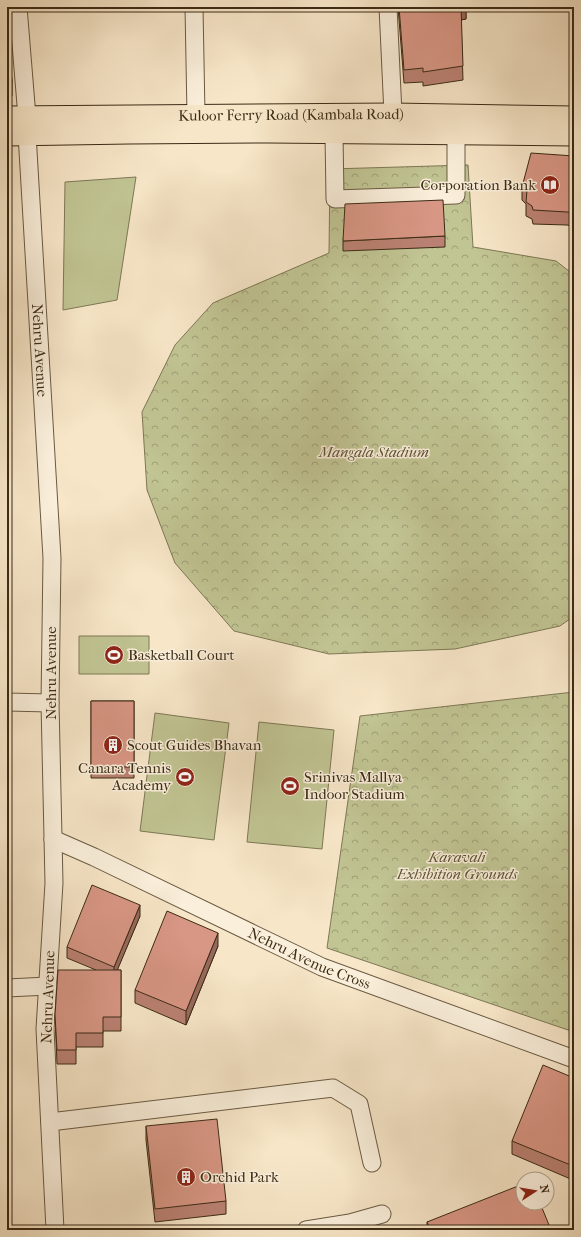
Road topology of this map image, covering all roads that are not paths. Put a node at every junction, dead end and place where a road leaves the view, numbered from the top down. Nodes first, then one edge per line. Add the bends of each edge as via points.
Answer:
1 (18, 7) edge
2 (194, 7) edge
3 (388, 7) edge
4 (393, 114) junction
5 (196, 115) junction
6 (574, 117) edge
7 (17, 126) edge
8 (334, 133) junction
9 (456, 134) junction
10 (574, 135) edge
11 (7, 702) edge
12 (50, 703) junction
13 (53, 839) junction
14 (48, 986) junction
15 (7, 988) edge
16 (574, 1059) edge
17 (50, 1122) junction
18 (372, 1163) dead end
19 (382, 1214) dead end
20 (55, 1230) edge
21 (306, 1230) edge

1 - 7 street, Nehru Avenue
2 - 5 street
3 - 4 street
4 - 5 main road, Kuloor Ferry Road (Kambala Road)
4 - 6 main road, Kuloor Ferry Road (Kambala Road)
5 - 7 main road, Kuloor Ferry Road (Kambala Road)
7 - 8 main road, Kuloor Ferry Road (Kambala Road) via 144,132
7 - 12 street, Nehru Avenue via 52,558
8 - 9 main road, Kuloor Ferry Road (Kambala Road)
8 - 9 street via 335,199 456,195
9 - 10 main road, Kuloor Ferry Road (Kambala Road)
11 - 12 street
12 - 13 street, Nehru Avenue
13 - 14 street, Nehru Avenue via 54,883
13 - 16 street, Nehru Avenue Cross via 322,967
14 - 15 street
14 - 17 street, Nehru Avenue via 45,1029
17 - 18 street via 333,1088 358,1104
17 - 20 street, Nehru Avenue
19 - 21 street via 350,1223

